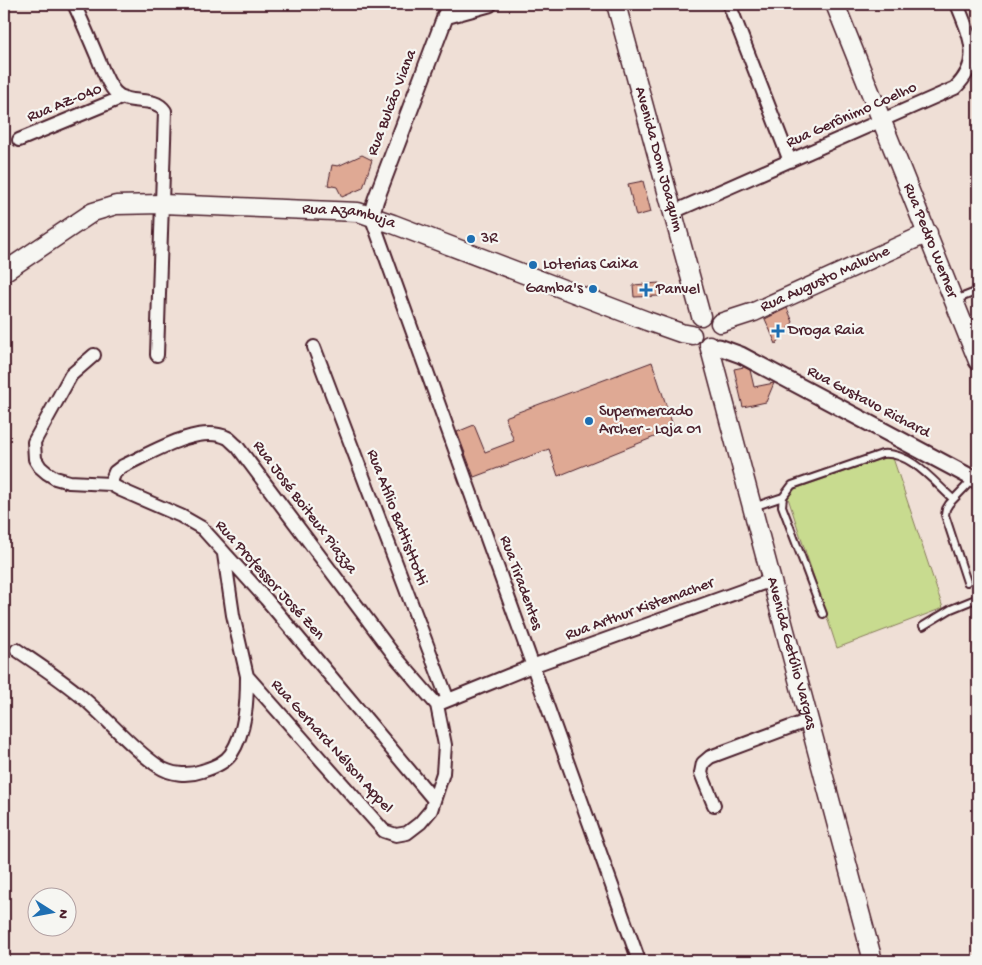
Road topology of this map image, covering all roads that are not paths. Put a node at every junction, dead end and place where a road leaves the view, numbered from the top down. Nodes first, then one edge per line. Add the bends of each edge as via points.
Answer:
1 (74, 4) edge
2 (490, 4) edge
3 (616, 4) edge
4 (729, 4) edge
5 (835, 4) edge
6 (957, 4) edge
7 (448, 10) edge
8 (123, 97) junction
9 (882, 121) junction
10 (19, 140) dead end
11 (790, 160) junction
12 (162, 204) junction
13 (673, 212) junction
14 (371, 216) junction
15 (928, 233) junction
16 (4, 272) edge
17 (978, 291) edge
18 (955, 300) junction
19 (701, 316) junction
20 (692, 335) junction
21 (715, 340) junction
22 (314, 347) dead end
23 (94, 355) dead end
24 (157, 355) dead end
25 (978, 362) edge
26 (976, 480) edge
27 (110, 484) junction
28 (783, 497) junction
29 (953, 499) junction
30 (752, 507) junction
31 (224, 554) junction
32 (772, 580) junction
33 (967, 582) dead end
34 (978, 598) edge
35 (823, 614) dead end
36 (924, 626) dead end
37 (17, 650) dead end
38 (532, 666) junction
39 (246, 676) junction
40 (443, 702) junction
41 (809, 720) junction
42 (434, 800) junction
43 (714, 805) dead end
44 (638, 961) edge
45 (873, 961) edge

1 - 8 street via 109,83
2 - 7 street
3 - 13 main road, Avenida Dom Joaquim
4 - 11 street
5 - 9 main road, Rua Pedro Werner
6 - 9 street, Rua Gerônimo Coelho via 974,44 976,57 971,74 955,88
7 - 14 street, Rua Bulcão Viana
8 - 10 street, Rua AZ-040
8 - 12 street via 150,101 165,111
9 - 11 street, Rua Gerônimo Coelho
9 - 15 main road, Rua Pedro Werner
11 - 13 street, Rua Gerônimo Coelho
12 - 14 main road, Rua Azambuja via 358,212
12 - 16 main road, Rua Azambuja via 116,205 93,212
12 - 24 street
13 - 19 main road, Avenida Dom Joaquim
14 - 20 main road, Rua Azambuja via 647,321
14 - 38 street, Rua Tiradentes
15 - 18 main road, Rua Pedro Werner
15 - 21 main road, Rua Augusto Maluche via 754,312
17 - 18 lane
18 - 25 main road, Rua Pedro Werner
19 - 20 main road via 693,324
19 - 21 main road via 712,316
20 - 21 main road via 700,344
21 - 26 street, Rua Gustavo Richard via 714,350 718,347 741,355
21 - 30 main road, Avenida Getúlio Vargas
22 - 40 street, Rua Atílio Battisttotti
23 - 27 street, Rua Professor José Zen via 71,375 34,442 34,451 40,467 55,478
26 - 29 lane
27 - 31 street, Rua Professor José Zen via 202,528
27 - 40 street, Rua José Boiteux Piazza via 115,472 123,466 184,438 204,434 228,438 394,655
28 - 29 lane via 792,485 890,453 907,458
28 - 30 lane
28 - 35 lane via 782,506
29 - 33 lane via 946,508 946,515
30 - 32 main road, Avenida Getúlio Vargas
31 - 39 street, Rua Gerhard Nélson Appel
31 - 42 street, Rua Professor José Zen
32 - 38 street, Rua Arthur Kistemacher
32 - 41 main road, Avenida Getúlio Vargas
34 - 36 lane via 951,609
37 - 39 street via 81,696 159,766 181,775 215,767 230,755 244,718
38 - 40 street, Rua Arthur Kistemacher
38 - 44 street, Rua Tiradentes
39 - 42 street, Rua Gerhard Nélson Appel via 384,831 396,835 407,833 420,823
40 - 42 street, Rua Gerhard Nélson Appel via 443,773
41 - 43 street via 710,757 703,763 701,773
41 - 45 main road, Avenida Getúlio Vargas

